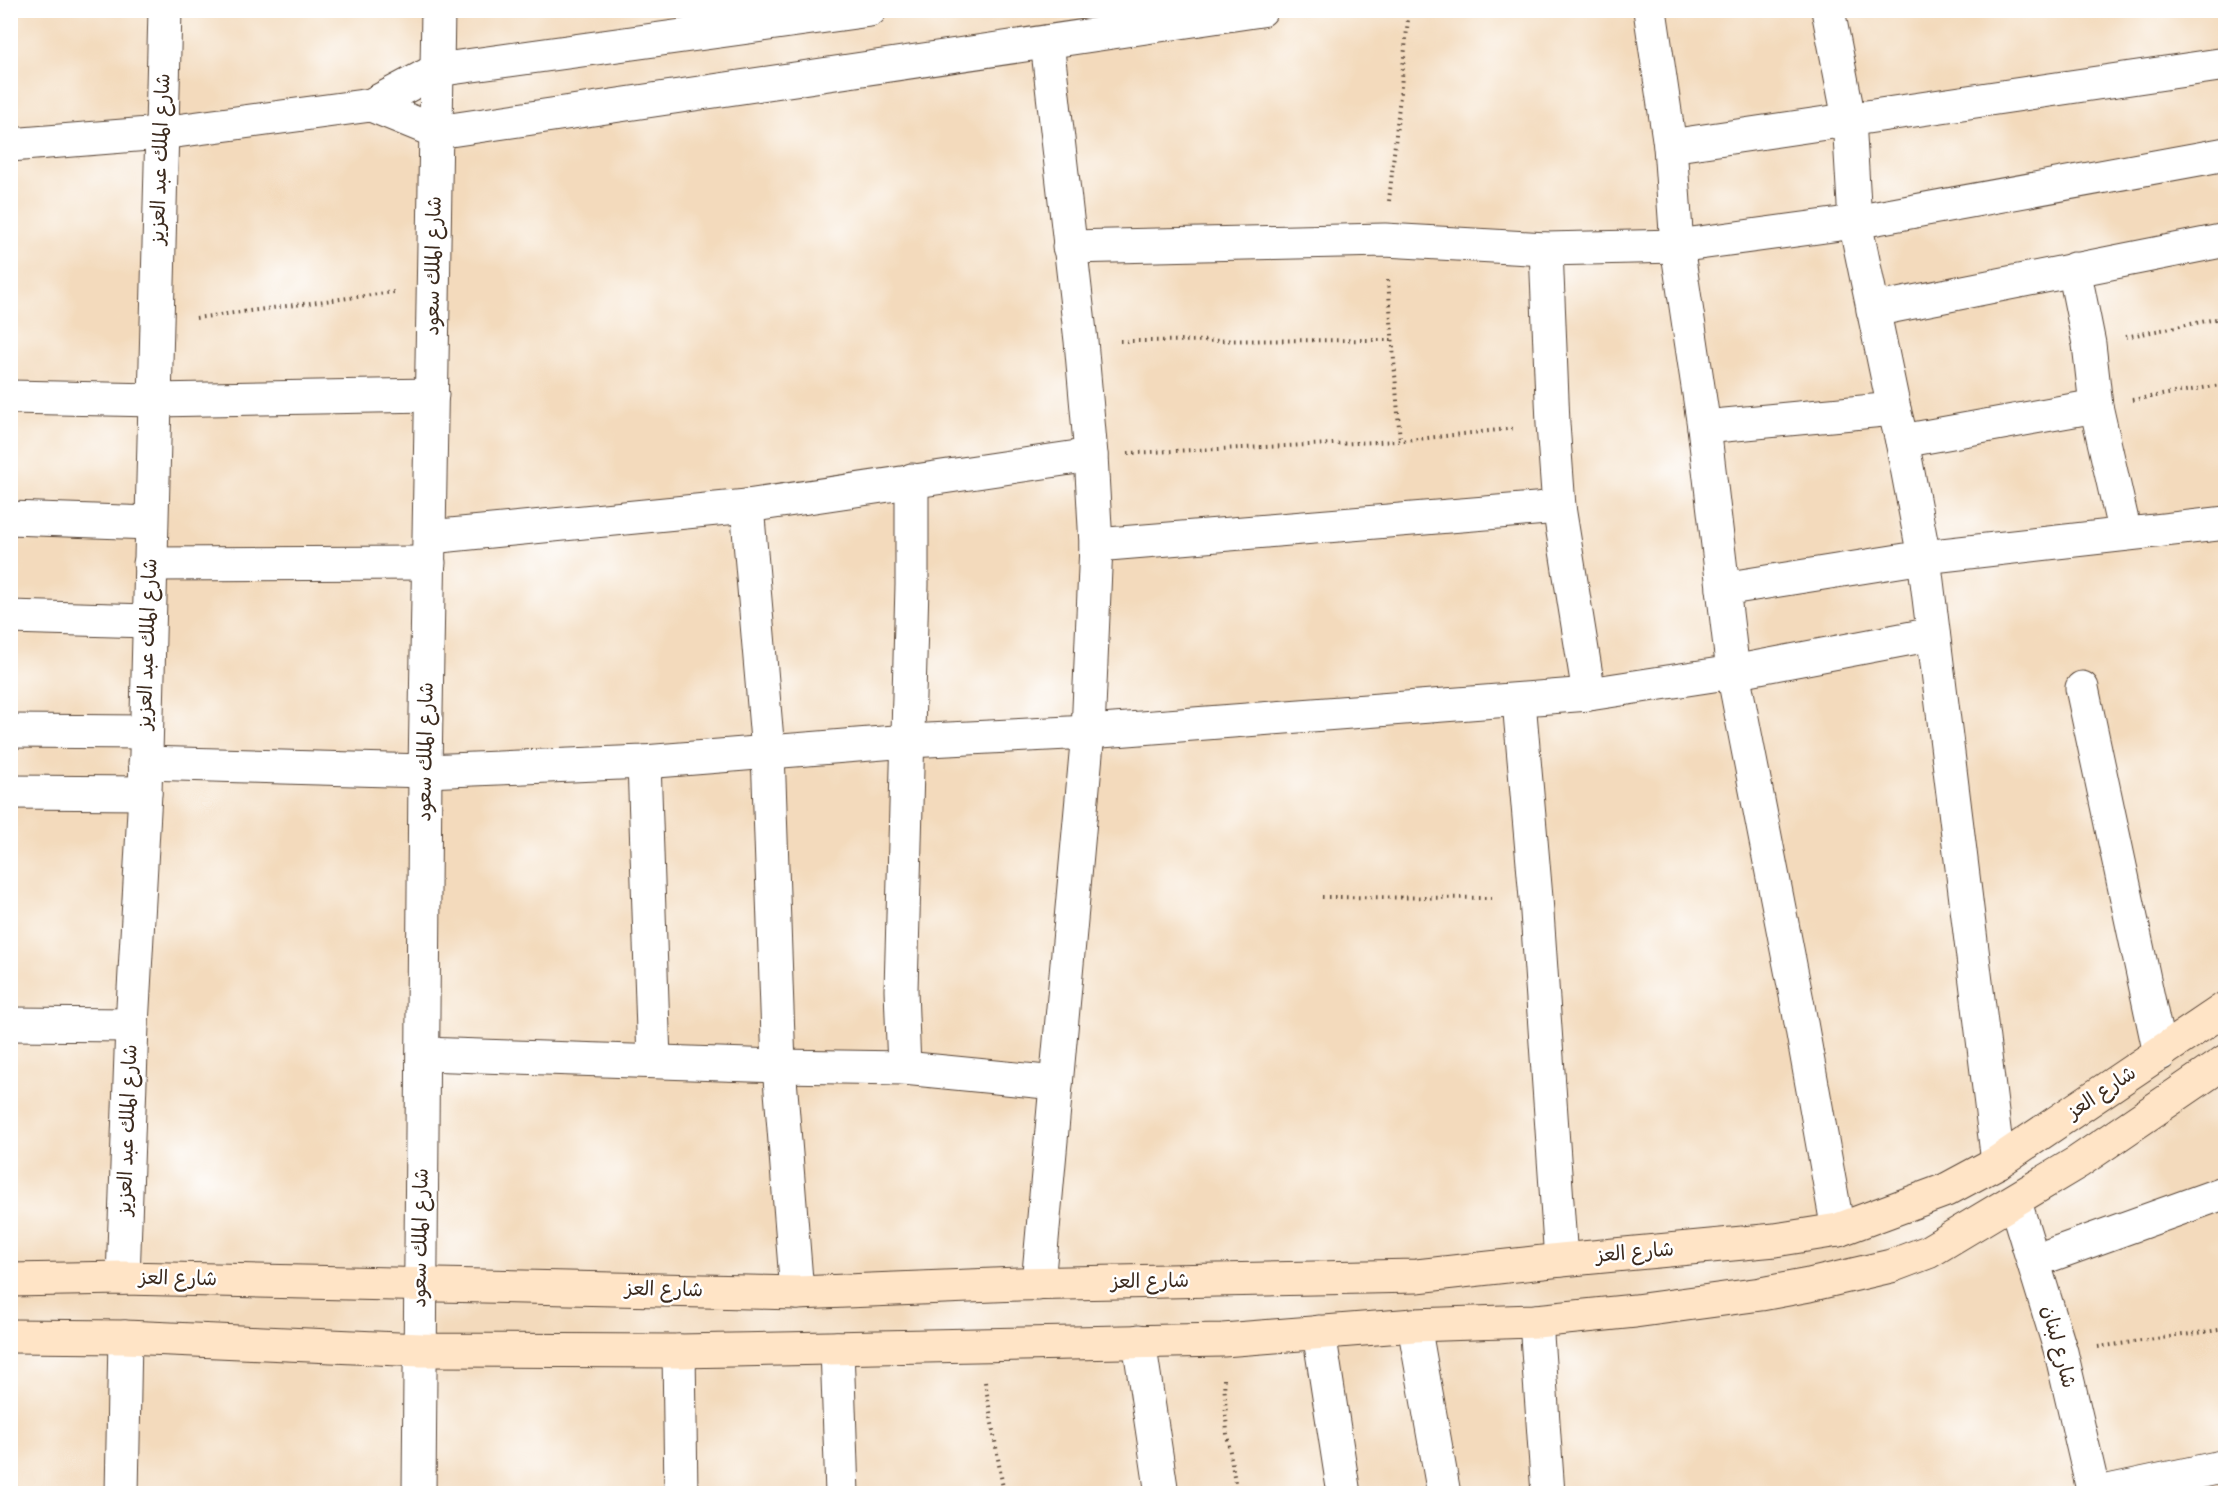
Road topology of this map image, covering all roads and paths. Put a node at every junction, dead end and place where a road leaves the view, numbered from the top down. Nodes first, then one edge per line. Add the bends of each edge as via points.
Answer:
1 (165, 10) edge
2 (438, 10) edge
3 (1261, 10) edge
4 (1409, 10) edge
5 (1650, 10) edge
6 (1828, 10) edge
7 (852, 12) edge
8 (682, 23) edge
9 (1047, 42) junction
10 (2226, 64) edge
11 (437, 70) junction
12 (371, 105) junction
13 (1849, 119) junction
14 (437, 132) junction
15 (161, 133) junction
16 (10, 144) edge
17 (1670, 146) junction
18 (2226, 154) edge
19 (1855, 222) junction
20 (1385, 240) junction
21 (2226, 240) edge
22 (1677, 246) junction
23 (1069, 247) junction
24 (1546, 249) junction
25 (2074, 269) junction
26 (433, 287) junction
27 (1874, 310) junction
28 (2226, 317) edge
29 (157, 323) junction
30 (1392, 340) junction
31 (1081, 341) junction
32 (2089, 344) junction
33 (2226, 384) edge
34 (432, 395) junction
35 (10, 398) edge
36 (155, 400) junction
37 (2096, 406) junction
38 (1894, 408) junction
39 (1553, 424) junction
40 (1704, 427) junction
41 (1400, 441) junction
42 (1902, 441) junction
43 (1091, 455) junction
44 (912, 480) junction
45 (747, 506) junction
46 (1559, 507) junction
47 (10, 518) edge
48 (151, 523) junction
49 (2226, 524) edge
50 (2125, 534) junction
51 (1095, 545) junction
52 (430, 550) junction
53 (1924, 557) junction
54 (150, 564) junction
55 (1722, 589) junction
56 (10, 617) edge
57 (148, 621) junction
58 (1933, 634) junction
59 (1732, 672) junction
60 (2082, 688) dead end
61 (1589, 694) junction
62 (1519, 701) junction
63 (10, 731) edge
64 (1088, 732) junction
65 (908, 741) junction
66 (768, 752) junction
67 (145, 762) junction
68 (644, 762) junction
69 (425, 771) junction
70 (10, 792) edge
71 (1322, 897) dead end
72 (1536, 898) junction
73 (2226, 1008) edge
74 (10, 1024) edge
75 (132, 1025) junction
76 (424, 1053) junction
77 (2160, 1054) junction
78 (654, 1061) junction
79 (2226, 1061) edge
80 (779, 1066) junction
81 (904, 1068) junction
82 (1056, 1083) junction
83 (1998, 1162) junction
84 (2226, 1192) edge
85 (2015, 1202) junction
86 (1838, 1230) junction
87 (1561, 1260) junction
88 (2034, 1261) junction
89 (123, 1278) junction
90 (10, 1280) edge
91 (420, 1283) junction
92 (1038, 1284) junction
93 (797, 1293) junction
94 (1536, 1321) junction
95 (1414, 1325) junction
96 (2226, 1329) edge
97 (1319, 1332) junction
98 (10, 1336) edge
99 (125, 1337) junction
100 (1138, 1341) junction
101 (980, 1346) junction
102 (837, 1348) junction
103 (421, 1350) junction
104 (679, 1351) junction
105 (2061, 1352) junction
106 (1227, 1434) dead end
107 (2226, 1466) edge
108 (122, 1494) edge
109 (419, 1494) edge
110 (681, 1494) edge
111 (842, 1494) edge
112 (1004, 1494) edge
113 (1162, 1494) edge
114 (1237, 1494) edge
115 (1344, 1494) edge
116 (1443, 1494) edge
117 (1548, 1494) edge
118 (2094, 1494) edge

1 - 15 street, شارع الملك عبد العزيز
2 - 11 street, شارع الملك سعود
3 - 9 street
4 - 20 path
5 - 17 street
6 - 13 street
7 - 8 street
8 - 11 street
9 - 14 street
9 - 23 street
10 - 13 street
11 - 12 street
11 - 14 street, شارع الملك سعود
12 - 14 street
12 - 15 street
13 - 17 street
13 - 19 street
14 - 26 street, شارع الملك سعود
15 - 16 street
15 - 29 street, شارع الملك عبد العزيز
17 - 22 street
18 - 19 street
19 - 22 street
19 - 27 street
20 - 23 street
20 - 24 street
20 - 30 path
21 - 25 street
22 - 24 street
22 - 40 street
23 - 31 street
24 - 39 street
25 - 27 street
25 - 32 street
26 - 29 path
26 - 34 street, شارع الملك سعود
27 - 38 street
28 - 32 path
29 - 36 street, شارع الملك عبد العزيز
30 - 31 path
30 - 41 path
31 - 43 street
32 - 37 street
33 - 37 path
34 - 36 street
34 - 52 street, شارع الملك سعود
35 - 36 street
36 - 48 street, شارع الملك عبد العزيز
37 - 42 street
37 - 50 street
38 - 40 street
38 - 42 street
39 - 41 path
39 - 46 street
40 - 55 street
41 - 43 path
42 - 53 street
43 - 44 street
43 - 51 street
44 - 45 street
44 - 65 street
45 - 52 street
45 - 66 street
46 - 51 street
46 - 61 street
47 - 48 street
48 - 54 street, شارع الملك عبد العزيز
49 - 50 street
50 - 53 street
51 - 64 street
52 - 54 street
52 - 69 street, شارع الملك سعود
53 - 55 street
53 - 58 street
54 - 57 street, شارع الملك عبد العزيز
55 - 59 street
56 - 57 street
57 - 67 street, شارع الملك عبد العزيز
58 - 59 street
58 - 83 street
59 - 61 street
59 - 86 street
60 - 77 street
61 - 62 street
62 - 64 street
62 - 72 street
63 - 67 street
64 - 65 street
64 - 82 street
65 - 66 street
65 - 81 street via 901,990
66 - 68 street
66 - 80 street
67 - 69 street
67 - 70 street
67 - 75 street, شارع الملك عبد العزيز
68 - 69 street
68 - 78 street
69 - 76 street, شارع الملك سعود
71 - 72 path
72 - 87 street
73 - 77 main road, شارع العز
74 - 75 street
75 - 89 street, شارع الملك عبد العزيز
76 - 78 street
76 - 91 street, شارع الملك سعود
77 - 83 main road, شارع العز
78 - 80 street
79 - 85 main road
80 - 81 street
80 - 93 street
81 - 82 street
82 - 92 street
83 - 86 main road, شارع العز via 1946,1190
84 - 88 street
85 - 88 street, شارع لبنان
85 - 94 main road via 1928,1252 1856,1276 1750,1296
86 - 87 main road, شارع العز via 1774,1240
87 - 92 main road, شارع العز via 1417,1276
88 - 105 street, شارع لبنان
89 - 90 main road, شارع العز
89 - 91 main road, شارع العز
91 - 93 main road, شارع العز
91 - 103 street, شارع الملك سعود
92 - 93 main road, شارع العز
94 - 95 main road
94 - 117 street
95 - 97 main road
95 - 116 street
96 - 105 path
97 - 100 main road via 1223,1340
97 - 115 street
98 - 99 main road
99 - 103 main road
99 - 108 street
100 - 101 main road
100 - 113 street
101 - 102 main road
101 - 112 path
102 - 104 main road
102 - 111 street
103 - 104 main road
103 - 109 street, شارع الملك سعود
104 - 110 street
105 - 118 street, شارع لبنان
106 - 114 path
107 - 118 street

